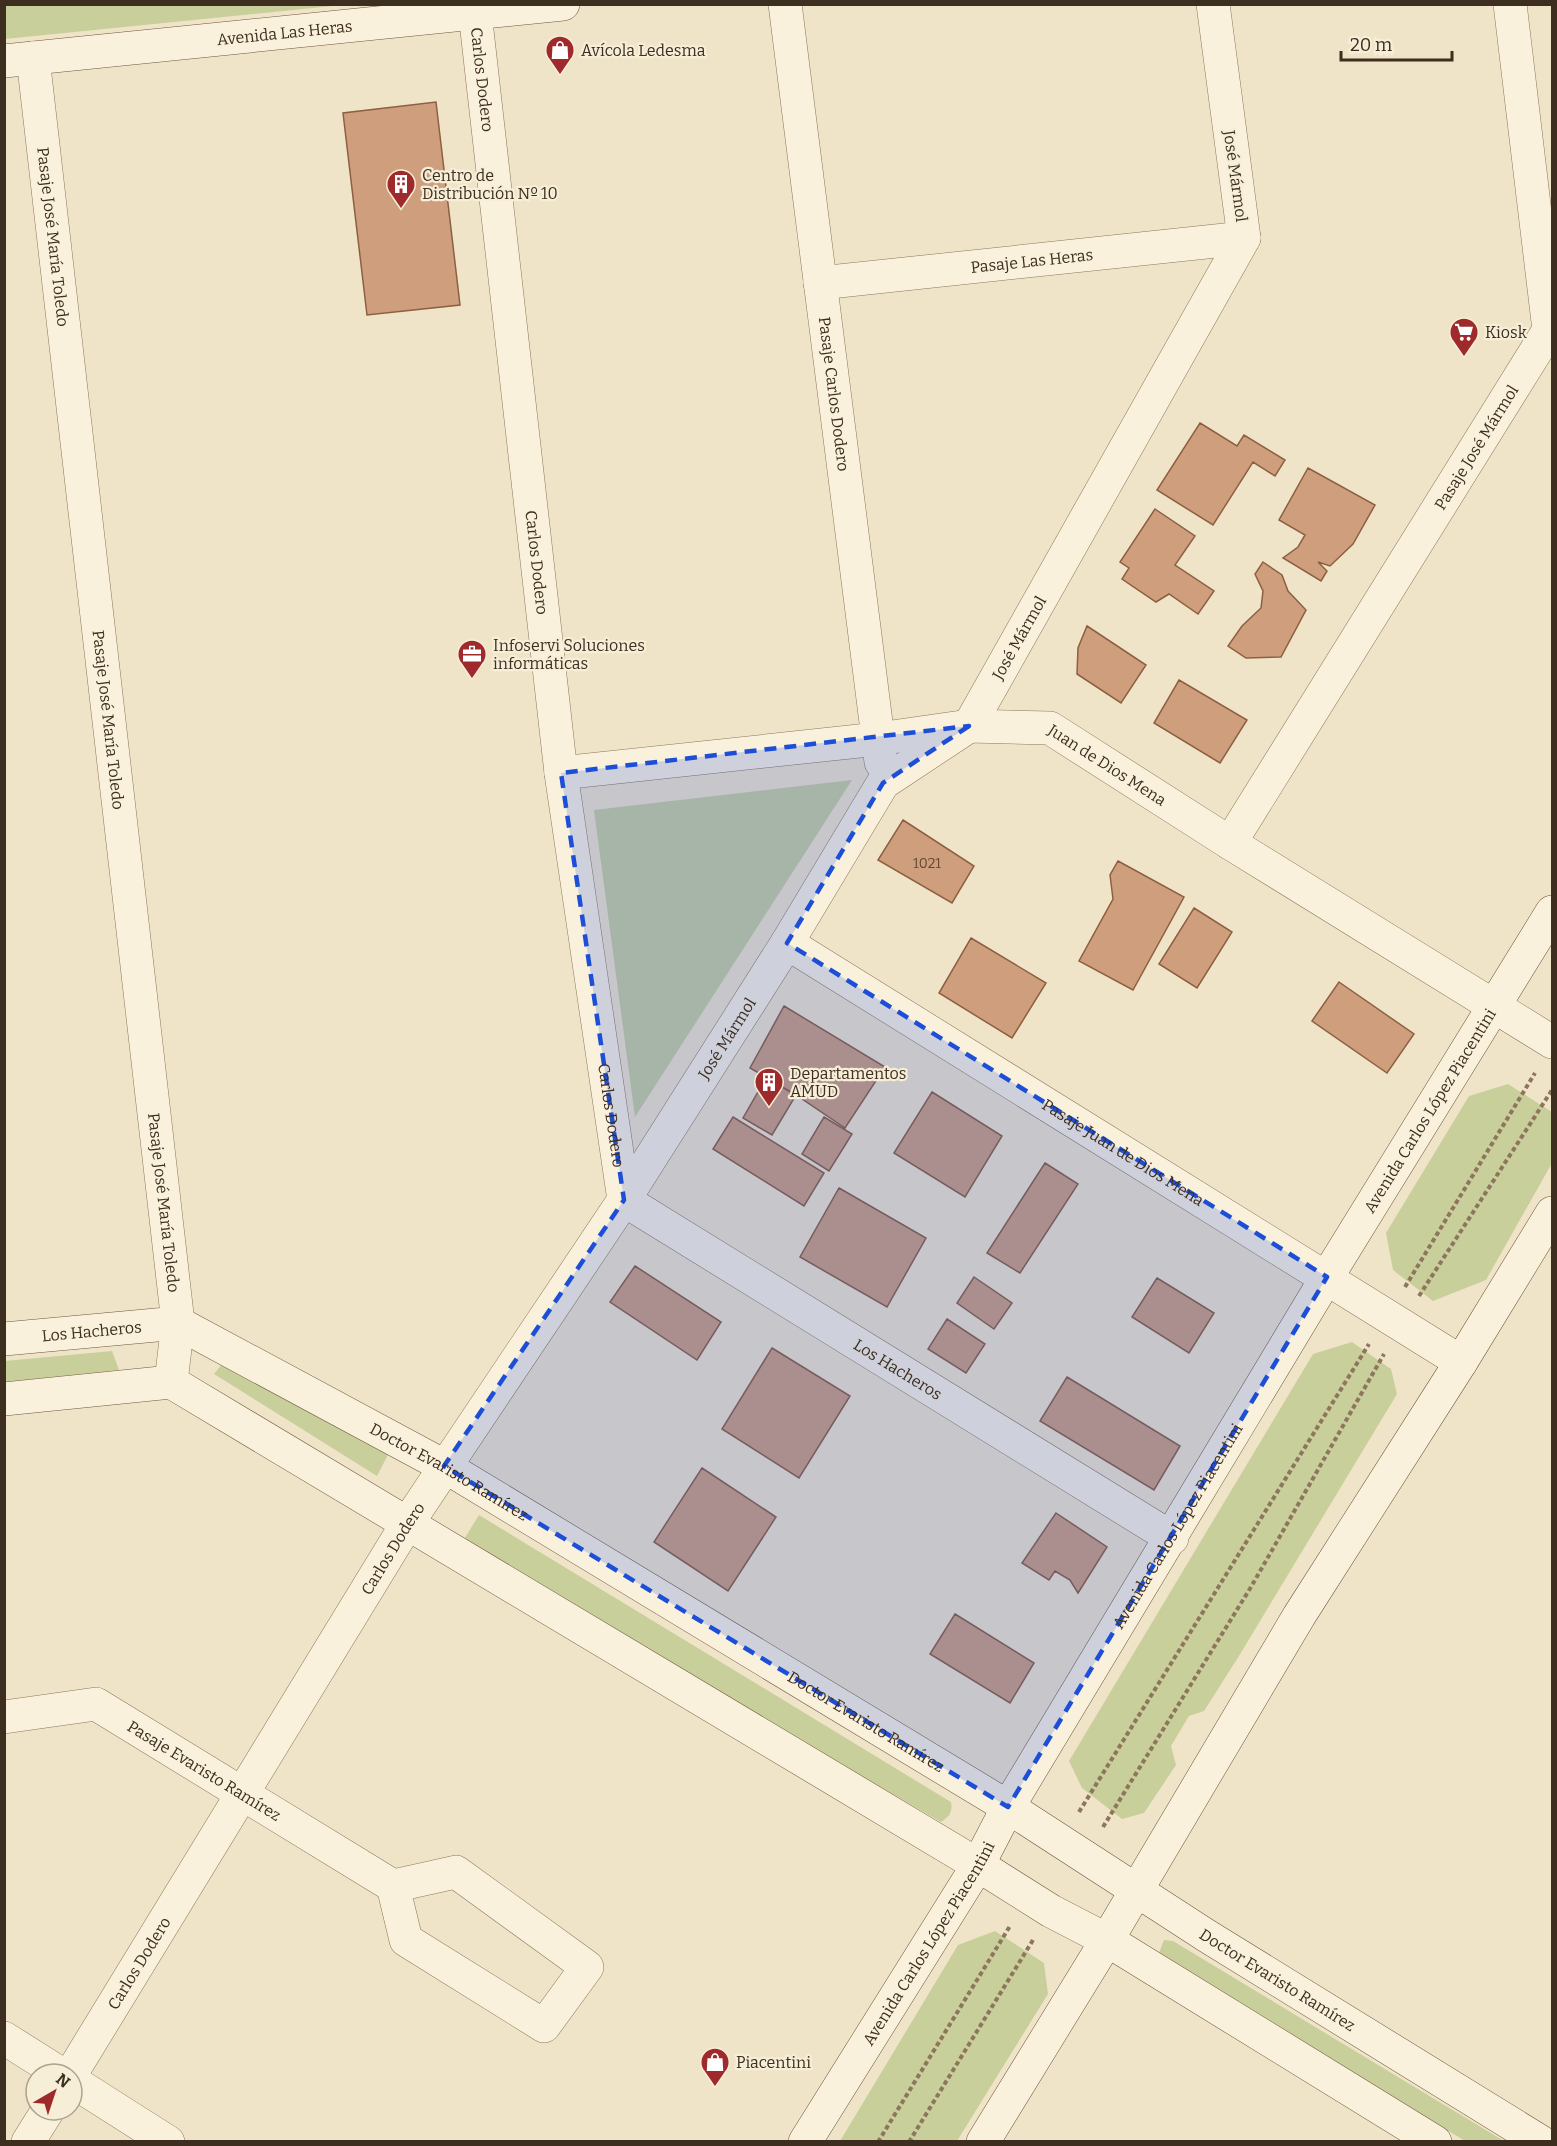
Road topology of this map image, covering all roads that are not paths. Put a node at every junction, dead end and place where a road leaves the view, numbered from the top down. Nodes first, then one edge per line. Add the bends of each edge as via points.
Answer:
1 (563, 4) edge
2 (785, 4) edge
3 (1213, 4) edge
4 (1510, 4) edge
5 (474, 9) edge
6 (19, 60) edge
7 (1244, 238) junction
8 (820, 283) junction
9 (969, 726) junction
10 (878, 739) junction
11 (561, 773) junction
12 (883, 783) junction
13 (1230, 843) junction
14 (1552, 912) edge
15 (786, 943) junction
16 (1496, 1006) junction
17 (1546, 1053) edge
18 (624, 1200) junction
19 (1552, 1213) edge
20 (1327, 1277) junction
21 (178, 1323) junction
22 (4, 1339) edge
23 (1461, 1362) junction
24 (171, 1382) junction
25 (4, 1399) edge
26 (444, 1466) junction
27 (407, 1524) junction
28 (1172, 1538) junction
29 (4, 1717) edge
30 (243, 1793) junction
31 (1008, 1808) junction
32 (978, 1865) junction
33 (393, 1886) junction
34 (1137, 1889) junction
35 (1107, 1940) junction
36 (4, 2038) edge
37 (42, 2062) edge
38 (78, 2062) edge
39 (84, 2089) edge
40 (40, 2122) edge
41 (28, 2142) edge
42 (168, 2142) edge
43 (805, 2142) edge
44 (983, 2142) edge
45 (1436, 2142) edge
46 (1541, 2142) edge

1 - 5 street, Avenida Las Heras
2 - 8 street, Pasaje Carlos Dodero
3 - 7 street, José Mármol
4 - 13 street, Pasaje José Mármol via 1549,330
5 - 6 street, Avenida Las Heras
5 - 11 street, Carlos Dodero
6 - 21 street, Pasaje José María Toledo
7 - 8 street, Pasaje Las Heras
7 - 9 street, José Mármol
8 - 10 street, Pasaje Carlos Dodero
9 - 10 street, Juan de Dios Mena
9 - 12 street, José Mármol
9 - 13 street, Juan de Dios Mena via 1050,728
10 - 11 street, Juan de Dios Mena
10 - 12 street, Pasaje Carlos Dodero
11 - 18 street, Carlos Dodero
12 - 15 street, José Mármol
13 - 16 street, Juan de Dios Mena
14 - 16 street, Avenida Carlos López Piacentini
15 - 18 street, José Mármol
15 - 20 street, Pasaje Juan de Dios Mena
16 - 17 street, Juan de Dios Mena
16 - 20 street, Avenida Carlos López Piacentini
18 - 26 street, Carlos Dodero
18 - 28 street, Los Hacheros
19 - 23 street
20 - 23 street, Pasaje Juan de Dios Mena
20 - 28 street, Avenida Carlos López Piacentini
21 - 22 street, Los Hacheros
21 - 24 street, Pasaje José María Toledo
21 - 26 street, Doctor Evaristo Ramírez
23 - 34 street via 1299,1616
24 - 25 street
24 - 27 street
26 - 27 street, Carlos Dodero
26 - 31 street, Doctor Evaristo Ramírez
27 - 30 street, Carlos Dodero
27 - 32 street
28 - 31 street, Avenida Carlos López Piacentini
29 - 30 street, Pasaje Evaristo Ramírez via 96,1704
30 - 33 street, Pasaje Evaristo Ramírez
30 - 38 street, Carlos Dodero
31 - 32 street, Avenida Carlos López Piacentini
31 - 34 street, Doctor Evaristo Ramírez
32 - 35 street via 1039,1904
32 - 43 street, Avenida Carlos López Piacentini
33 - 33 street via 456,1872 587,1966 544,2026 406,1940
34 - 35 street
34 - 46 street, Doctor Evaristo Ramírez
35 - 44 street
35 - 45 street
36 - 37 street
39 - 42 street
40 - 41 street

